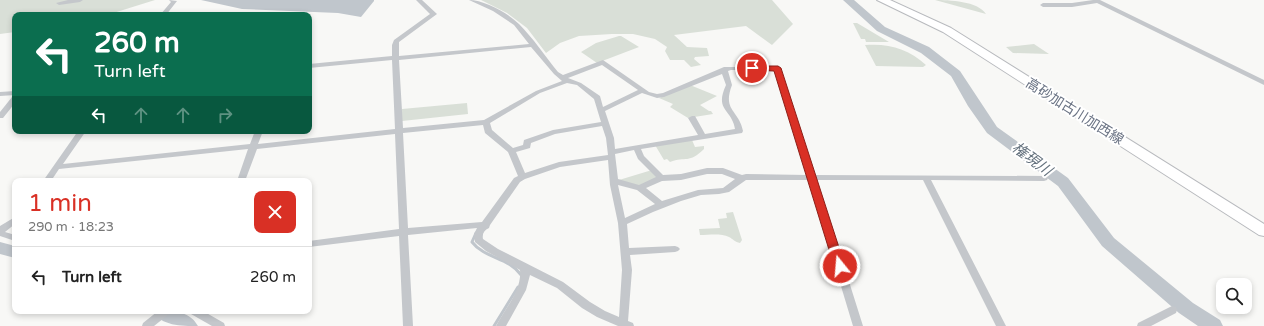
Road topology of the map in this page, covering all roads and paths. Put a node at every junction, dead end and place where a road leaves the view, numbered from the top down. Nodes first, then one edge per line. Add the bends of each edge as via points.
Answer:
1 (80, 0) edge
2 (172, 0) edge
3 (419, 0) edge
4 (472, 0) edge
5 (882, 0) edge
6 (1097, 1) edge
7 (59, 3) dead end
8 (1043, 5) edge
9 (165, 12) edge
10 (533, 45) junction
11 (396, 58) junction
12 (312, 66) edge
13 (724, 69) junction
14 (565, 79) junction
15 (1264, 83) edge
16 (642, 90) junction
17 (12, 93) edge
18 (0, 94) edge
19 (12, 102) edge
20 (602, 110) junction
21 (0, 116) edge
22 (692, 118) dead end
23 (486, 122) junction
24 (606, 123) junction
25 (399, 131) junction
26 (80, 134) edge
27 (258, 134) edge
28 (702, 136) junction
29 (254, 146) junction
30 (637, 148) junction
31 (512, 151) junction
32 (611, 155) junction
33 (58, 167) junction
34 (522, 177) junction
35 (812, 177) junction
36 (49, 178) edge
37 (242, 178) edge
38 (660, 178) junction
39 (741, 178) junction
40 (925, 178) junction
41 (1044, 178) dead end
42 (614, 181) junction
43 (640, 188) junction
44 (661, 205) junction
45 (12, 222) edge
46 (622, 223) junction
47 (486, 226) junction
48 (1264, 231) edge
49 (0, 232) edge
50 (403, 232) junction
51 (12, 237) edge
52 (312, 244) edge
53 (675, 249) dead end
54 (625, 252) junction
55 (525, 268) junction
56 (1172, 310) dead end
57 (162, 314) edge
58 (200, 314) edge
59 (149, 324) edge
60 (626, 325) edge
61 (220, 326) edge
62 (408, 326) edge
63 (501, 326) edge
64 (858, 326) edge
65 (1001, 326) edge
66 (1142, 326) edge

1 - 7 street
2 - 9 street via 174,1
3 - 11 street via 434,14 396,41
4 - 10 street via 495,10 516,24
5 - 48 main road, 高砂加古川加西線 via 947,30
6 - 8 street via 1072,5
6 - 15 street
10 - 11 street
10 - 14 street via 548,64
11 - 12 street
11 - 25 street
13 - 16 street via 664,95 650,95
13 - 28 street via 729,85 725,104 739,130
13 - 35 street via 778,68
14 - 16 street via 603,62
14 - 20 street via 579,84 592,93
14 - 23 street
16 - 20 street
17 - 18 street
19 - 21 street
20 - 24 street
22 - 28 street
23 - 25 street
23 - 31 street via 488,131
24 - 31 street via 553,132
24 - 32 street
25 - 29 street
25 - 50 street
26 - 33 street
27 - 29 street
28 - 30 street
29 - 33 street
29 - 37 street
30 - 32 street
30 - 38 street via 639,154
31 - 34 street
32 - 34 street via 559,165
32 - 42 street
33 - 36 street
34 - 47 street via 509,190
35 - 39 street
35 - 40 street
35 - 64 street
38 - 39 street via 723,171
38 - 43 street
39 - 44 street via 731,188 723,191 699,192
40 - 41 street
40 - 65 street
42 - 43 street
42 - 46 street
43 - 44 street
44 - 46 street
45 - 49 street
46 - 54 street
47 - 50 street
47 - 55 street via 478,234 478,240 484,246
49 - 51 street
50 - 52 street
50 - 62 street
53 - 54 street
54 - 60 street
55 - 60 street via 560,285 601,314
55 - 63 street via 526,275 521,290
56 - 66 street
57 - 59 street
58 - 61 street

